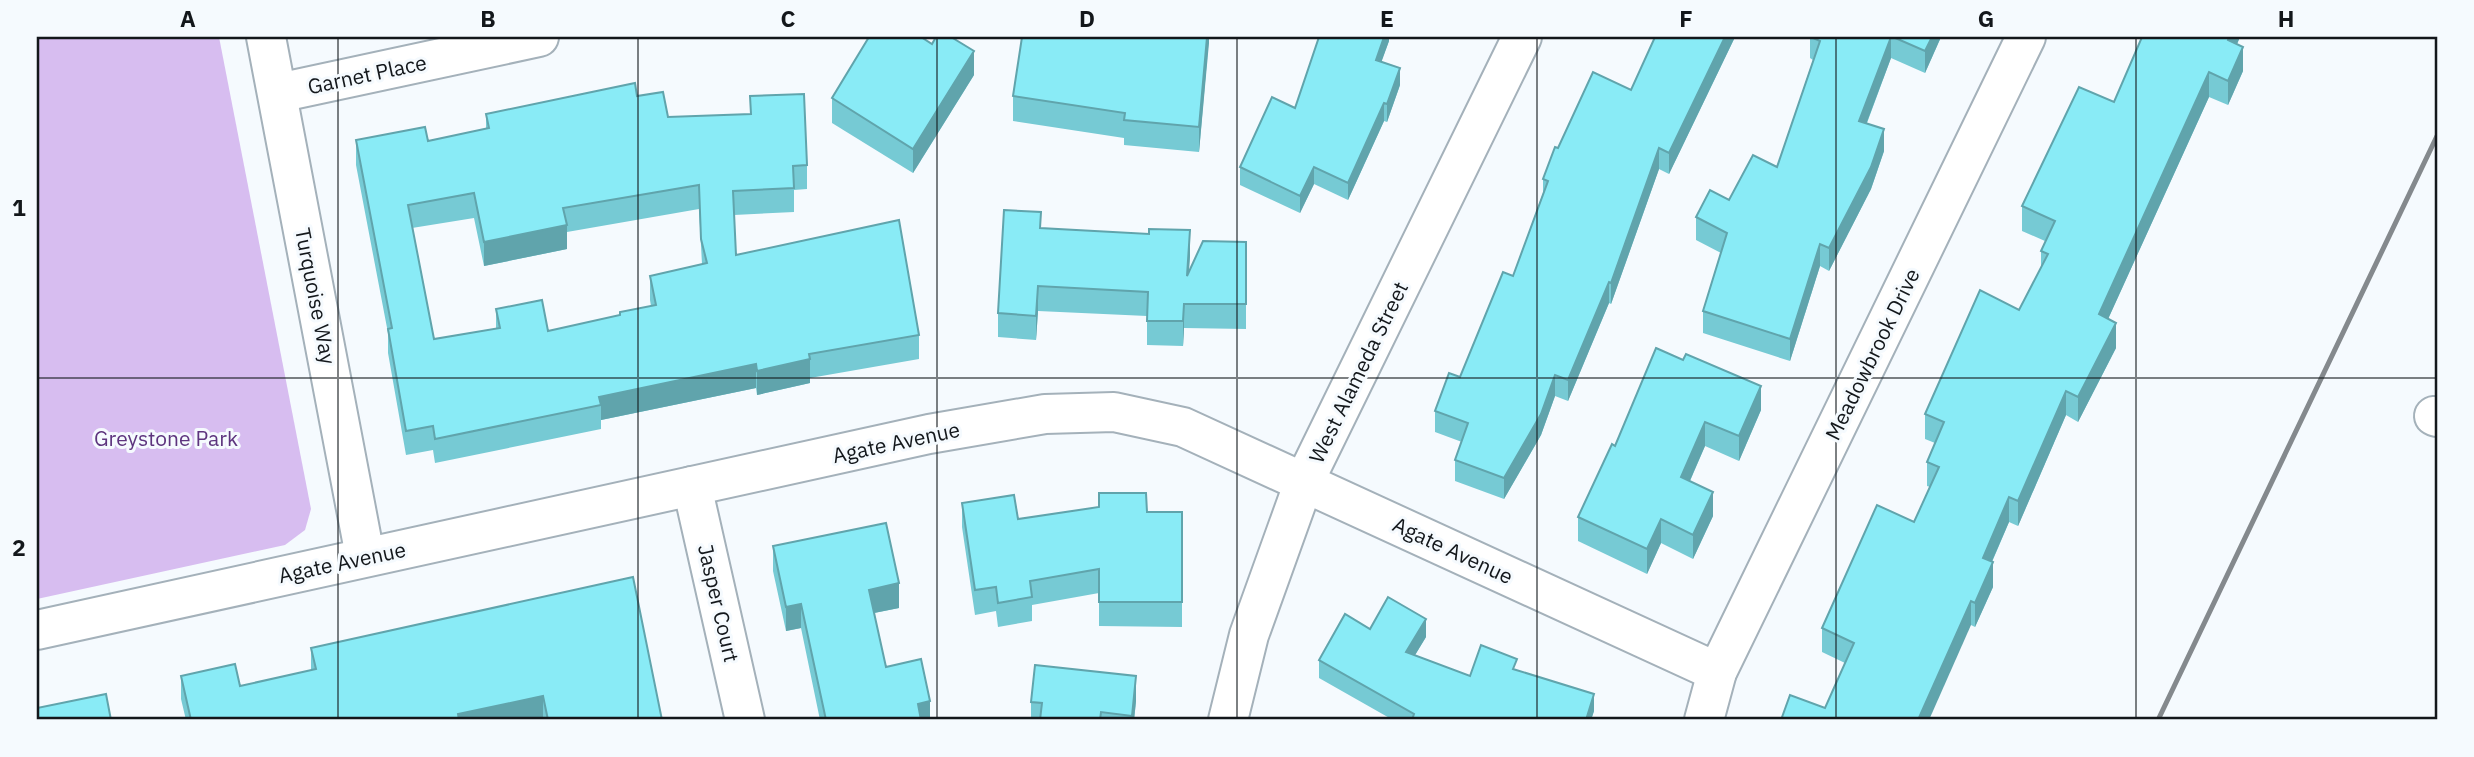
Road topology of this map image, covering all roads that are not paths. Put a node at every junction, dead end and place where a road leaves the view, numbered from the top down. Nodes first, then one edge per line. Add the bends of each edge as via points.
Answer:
1 (266, 37) edge
2 (539, 37) edge
3 (1522, 37) edge
4 (2026, 37) edge
5 (278, 93) junction
6 (1304, 482) junction
7 (692, 486) junction
8 (365, 556) junction
9 (37, 630) edge
10 (1717, 672) junction
11 (745, 720) edge
12 (1228, 720) edge
13 (1704, 720) edge

1 - 5 street, Turquoise Way
2 - 5 street, Garnet Place
3 - 6 street, West Alameda Street
4 - 10 street, Meadowbrook Drive
5 - 8 street, Turquoise Way
6 - 7 street, Agate Avenue via 1183,427 1114,412 1045,414 929,434
6 - 10 street, Agate Avenue
6 - 12 street, West Alameda Street via 1249,635
7 - 8 street, Agate Avenue
7 - 11 street, Jasper Court
8 - 9 street, Agate Avenue
10 - 13 street, Meadowbrook Drive

